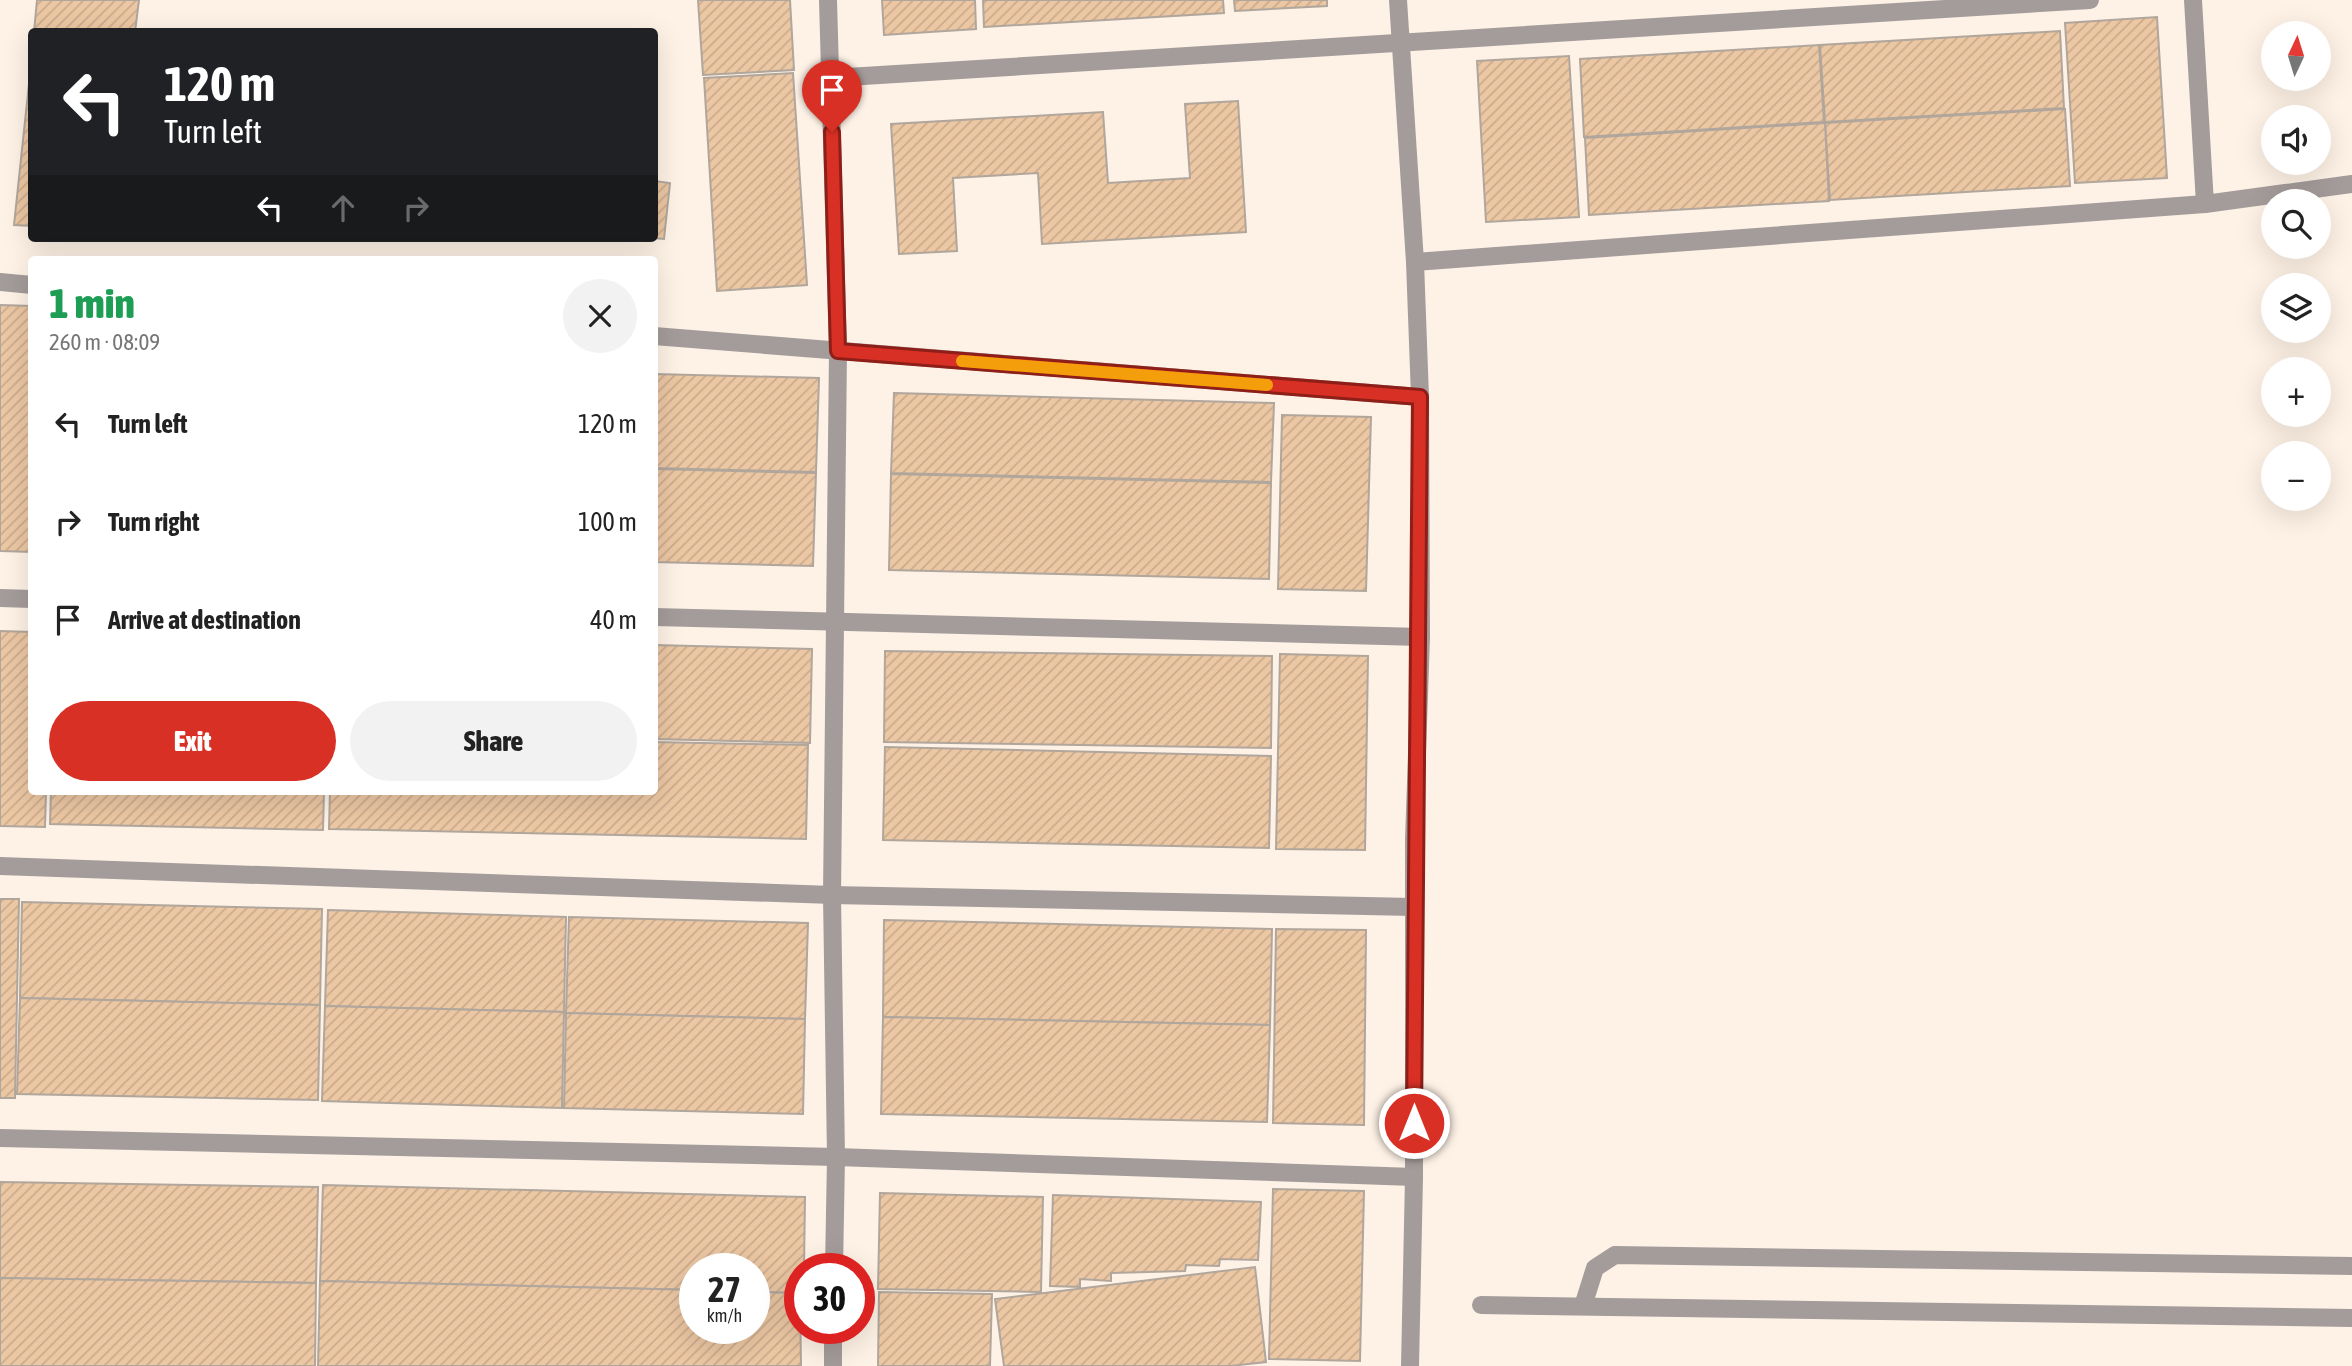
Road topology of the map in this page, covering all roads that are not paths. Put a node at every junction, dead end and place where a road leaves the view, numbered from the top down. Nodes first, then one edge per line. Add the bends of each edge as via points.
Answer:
1 (828, 0) edge
2 (1398, 0) edge
3 (2090, 0) edge
4 (2193, 0) edge
5 (1401, 44) junction
6 (831, 78) junction
7 (2352, 184) edge
8 (2205, 204) junction
9 (1415, 262) junction
10 (0, 282) edge
11 (28, 285) edge
12 (658, 336) edge
13 (838, 351) junction
14 (1420, 397) junction
15 (0, 598) edge
16 (28, 599) edge
17 (658, 617) edge
18 (834, 622) junction
19 (1421, 637) junction
20 (0, 866) edge
21 (832, 895) junction
22 (1413, 907) junction
23 (0, 1138) edge
24 (836, 1157) junction
25 (1414, 1177) junction
26 (834, 1253) edge
27 (2352, 1266) edge
28 (1481, 1305) dead end
29 (1583, 1306) junction
30 (2352, 1318) edge
31 (833, 1344) edge
32 (833, 1366) edge
33 (1410, 1366) edge

1 - 6 street
2 - 5 street
3 - 5 street
4 - 8 street
5 - 6 street
5 - 9 street
6 - 13 street
7 - 8 street
8 - 9 street
9 - 14 street
10 - 11 street
12 - 13 street
13 - 14 street
13 - 18 street
14 - 19 street
15 - 16 street
17 - 18 street
18 - 19 street
18 - 21 street
19 - 22 street
20 - 21 street
21 - 22 street
21 - 24 street
22 - 25 street
23 - 24 street
24 - 25 street
24 - 26 street
25 - 33 street
27 - 29 street via 1615,1255 1595,1268
28 - 29 street
29 - 30 street
31 - 32 street

